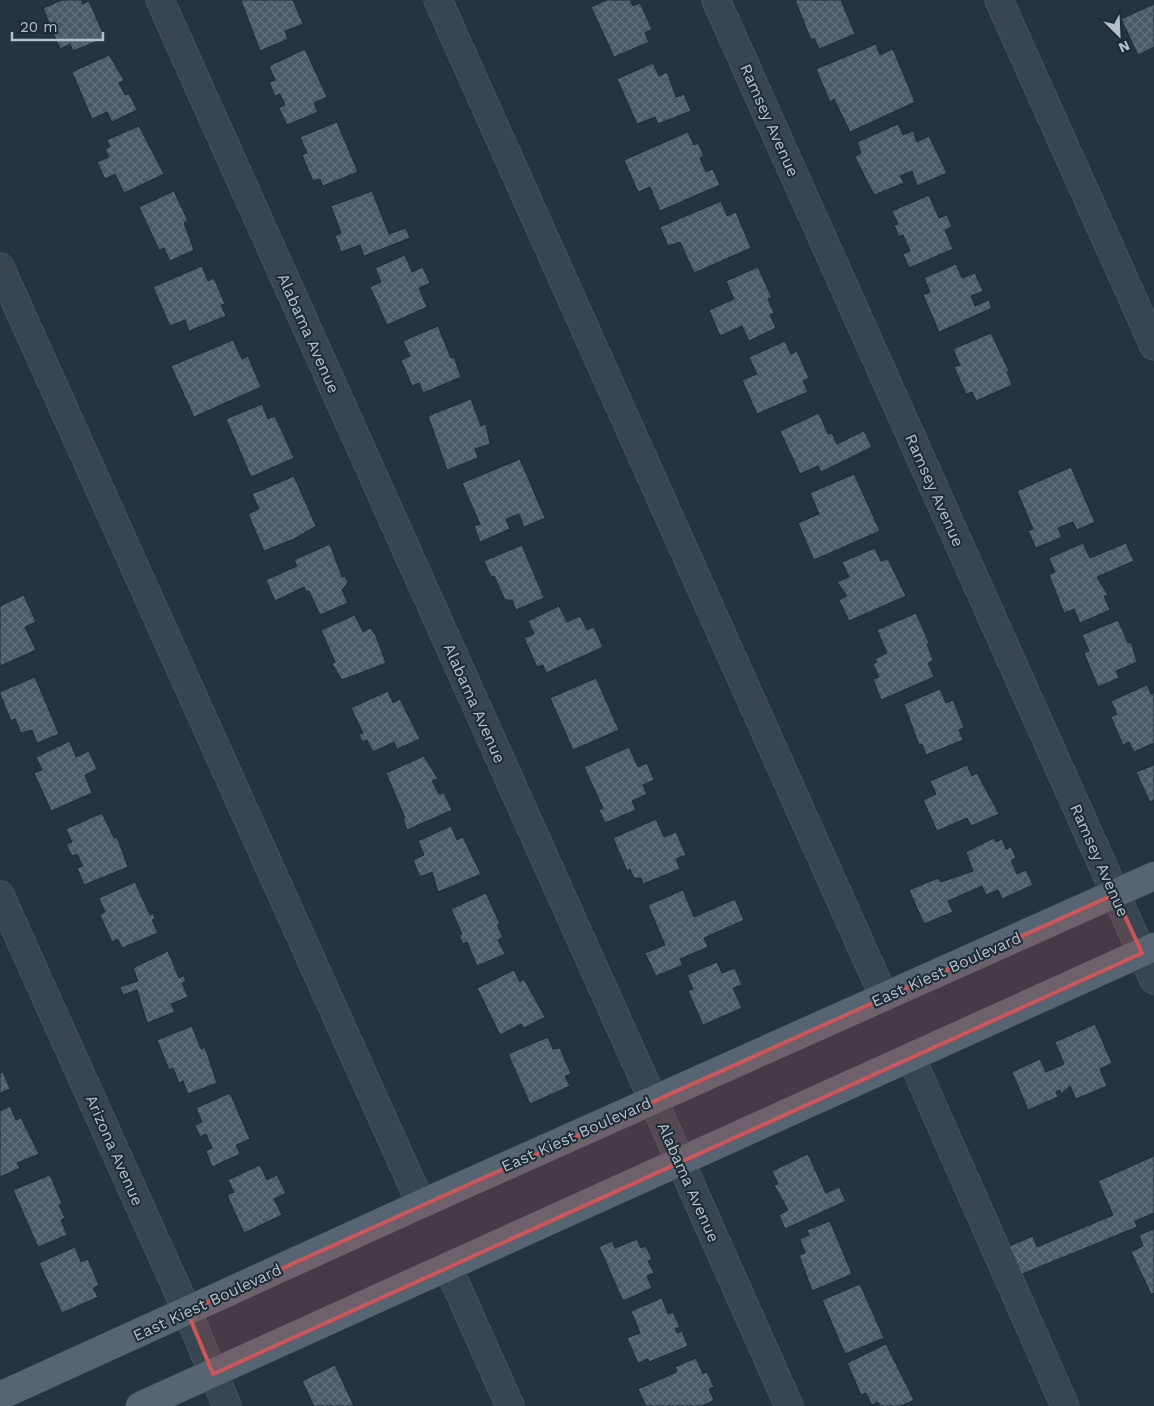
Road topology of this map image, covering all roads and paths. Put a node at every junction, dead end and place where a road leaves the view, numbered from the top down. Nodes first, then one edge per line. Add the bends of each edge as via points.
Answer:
1 (160, 0) edge
2 (438, 0) edge
3 (716, 0) edge
4 (998, 0) edge
5 (0, 267) edge
6 (1154, 346) edge
7 (1154, 876) edge
8 (1115, 894) junction
9 (0, 895) edge
10 (1148, 950) edge
11 (1154, 980) edge
12 (884, 997) junction
13 (911, 1057) junction
14 (653, 1100) junction
15 (680, 1161) junction
16 (421, 1204) junction
17 (448, 1267) junction
18 (187, 1311) junction
19 (213, 1374) junction
20 (0, 1396) edge
21 (140, 1406) edge
22 (227, 1406) edge
23 (510, 1406) edge
24 (789, 1406) edge
25 (1065, 1406) edge

1 - 14 street, Alabama Avenue
2 - 12 street
3 - 8 street, Ramsey Avenue
4 - 6 street
5 - 16 street
7 - 8 main road, East Kiest Boulevard
8 - 10 street, Ramsey Avenue
8 - 12 main road, East Kiest Boulevard
9 - 18 street, Arizona Avenue
10 - 11 street, Ramsey Avenue
10 - 13 main road
12 - 14 main road, East Kiest Boulevard
13 - 15 main road
13 - 25 street
14 - 15 street, Alabama Avenue
14 - 16 main road, East Kiest Boulevard
15 - 17 main road
15 - 24 street, Alabama Avenue
16 - 18 main road, East Kiest Boulevard
17 - 19 main road
17 - 23 street
18 - 19 street, Arizona Avenue
18 - 20 main road, East Kiest Boulevard
19 - 21 main road
19 - 22 street, Arizona Avenue

